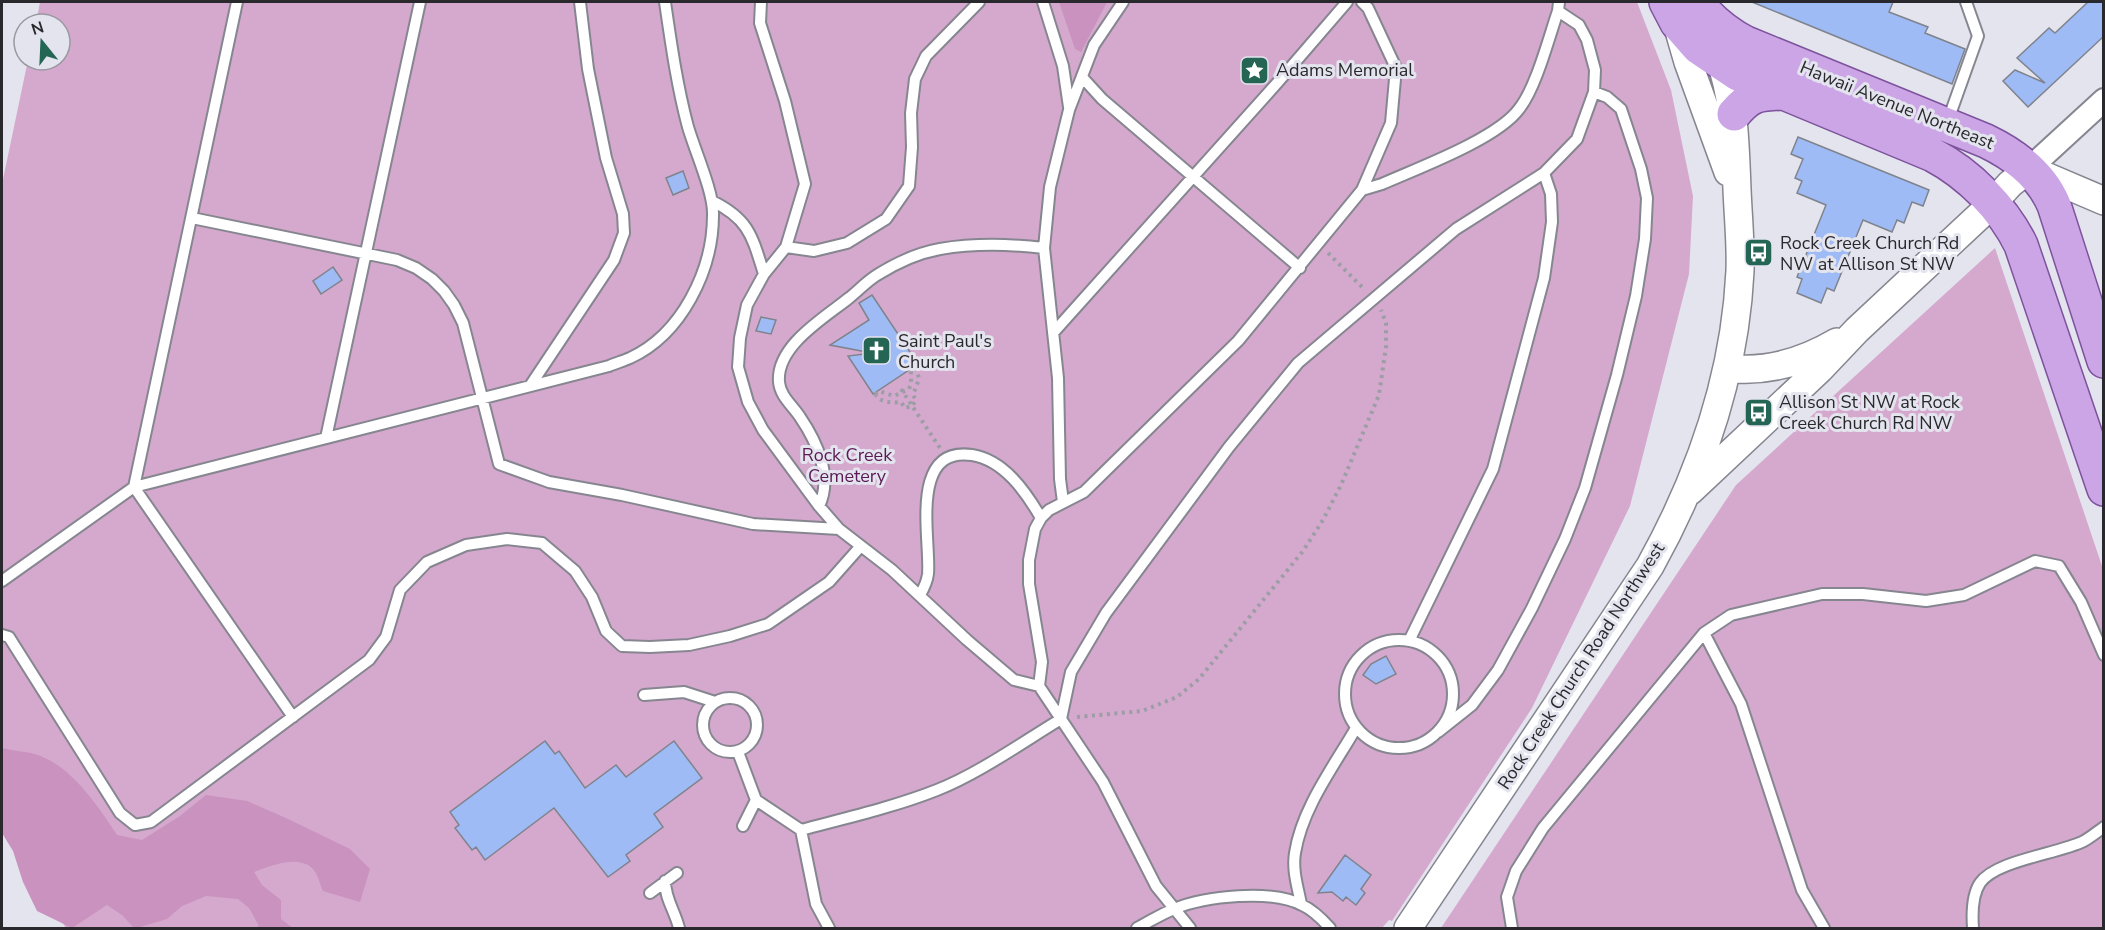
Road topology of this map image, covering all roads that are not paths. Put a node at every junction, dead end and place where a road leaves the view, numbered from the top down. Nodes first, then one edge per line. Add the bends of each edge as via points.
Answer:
1 (237, 2) edge
2 (420, 2) edge
3 (580, 2) edge
4 (665, 2) edge
5 (761, 2) edge
6 (979, 2) edge
7 (1043, 2) edge
8 (1123, 2) edge
9 (1347, 2) edge
10 (1362, 2) edge
11 (1966, 2) edge
12 (1559, 6) edge
13 (1683, 7) edge
14 (1721, 63) junction
15 (1082, 77) junction
16 (1594, 92) junction
17 (1781, 93) junction
18 (2103, 100) edge
19 (1070, 110) junction
20 (1734, 114) junction
21 (1946, 124) junction
22 (1902, 141) junction
23 (2029, 169) junction
24 (1544, 173) junction
25 (1193, 176) junction
26 (1362, 190) junction
27 (712, 201) junction
28 (2103, 201) edge
29 (1992, 204) junction
30 (1737, 209) junction
31 (192, 218) junction
32 (786, 247) junction
33 (1044, 248) junction
34 (2068, 251) junction
35 (365, 254) junction
36 (1300, 268) junction
37 (764, 274) junction
38 (1857, 330) junction
39 (1053, 333) junction
40 (2103, 361) edge
41 (1727, 368) junction
42 (530, 386) junction
43 (483, 398) junction
44 (326, 438) junction
45 (134, 487) junction
46 (2103, 489) edge
47 (1685, 495) junction
48 (1063, 502) junction
49 (819, 506) junction
50 (1041, 518) junction
51 (839, 529) junction
52 (860, 547) junction
53 (2, 580) edge
54 (920, 595) junction
55 (1704, 633) junction
56 (2, 635) edge
57 (1409, 641) junction
58 (2103, 655) edge
59 (1039, 686) junction
60 (644, 694) dead end
61 (715, 702) junction
62 (293, 717) junction
63 (1061, 719) junction
64 (1356, 728) junction
65 (1438, 732) junction
66 (738, 752) junction
67 (756, 800) junction
68 (742, 826) dead end
69 (2103, 827) edge
70 (801, 830) junction
71 (677, 873) dead end
72 (666, 881) junction
73 (650, 893) dead end
74 (1301, 904) junction
75 (1174, 909) junction
76 (679, 928) edge
77 (829, 928) edge
78 (1137, 928) edge
79 (1190, 928) edge
80 (1330, 928) edge
81 (1408, 928) edge
82 (1512, 928) edge
83 (1824, 928) edge
84 (1973, 928) edge

1 - 31 lane
2 - 35 lane
3 - 42 lane via 588,69 606,158 623,214 624,233 614,260
4 - 27 lane via 684,114
5 - 32 lane via 760,22 805,184
6 - 32 lane via 926,56 915,79 909,186 886,219 847,243 814,251
7 - 19 lane via 1064,66
8 - 15 lane via 1094,45
9 - 25 lane
10 - 26 lane via 1396,68 1391,123
11 - 21 lane via 1978,36
12 - 16 lane via 1579,25 1587,40 1595,70
12 - 26 lane via 1535,78 1520,109 1501,128 1392,180
13 - 14 main road, Hawaii Avenue Northeast via 1698,47
13 - 21 main road, Hawaii Avenue Northeast via 1712,20 1746,44
13 - 30 street, Rock Creek Church Road Northwest via 1695,82 1726,163
14 - 17 main road, Hawaii Avenue Northeast
14 - 20 street, Rock Creek Church Road Northwest
15 - 19 lane
15 - 25 lane via 1102,99
16 - 24 lane via 1576,139
16 - 65 lane via 1621,109 1647,198 1636,296 1617,375 1585,488 1532,608 1498,670 1472,705
17 - 20 main road via 1759,94 1746,100
17 - 22 main road, Hawaii Avenue Northeast
18 - 23 street
19 - 33 lane via 1050,187
20 - 30 street, Rock Creek Church Road Northwest
21 - 23 main road, Hawaii Avenue Northeast via 1998,147
22 - 23 main road
22 - 29 main road, Hawaii Avenue Northeast via 1956,168
23 - 28 street, Hawaii Avenue Northeast
23 - 29 street
23 - 34 main road via 2050,195
24 - 57 lane via 1551,194 1552,222 1544,278 1493,469
24 - 63 lane via 1456,229 1298,363 1174,519 1106,613 1071,672
25 - 36 lane
25 - 39 lane
26 - 36 lane
27 - 37 lane via 740,218
27 - 42 lane via 702,273 691,301 658,340 609,366
29 - 34 main road
29 - 38 street
29 - 46 main road via 2021,245
30 - 41 street, Rock Creek Church Road Northwest via 1738,306
31 - 35 lane
31 - 45 lane
32 - 37 lane
33 - 39 lane
33 - 49 lane via 964,246 939,249 900,262 874,276 790,349 781,366 779,382 818,450 825,485
34 - 40 main road
35 - 43 lane via 416,268 444,291 463,323
35 - 44 lane
36 - 48 lane via 1238,341 1084,492
37 - 49 lane via 747,305 738,367 748,402 762,430
38 - 41 street via 1784,365 1766,369
38 - 47 street
39 - 48 lane
41 - 47 street, Rock Creek Church Road Northwest
42 - 43 lane
43 - 44 lane
43 - 51 lane via 499,464 549,482 753,524
44 - 45 lane
45 - 53 lane
45 - 62 lane
47 - 81 street, Rock Creek Church Road Northwest via 1639,583
48 - 50 lane
49 - 51 lane
50 - 54 lane via 1016,483 993,463 963,455 946,460 934,474 928,490 928,572
50 - 59 lane via 1029,560 1030,592 1042,662
51 - 52 lane
52 - 54 lane
52 - 62 lane via 829,582 768,624 689,645 650,648 622,646 606,631 576,571 542,543 507,539 466,545 426,562 400,590 386,637 369,660
54 - 59 lane via 1014,680
55 - 58 lane via 1731,615 1822,594 1926,601 1964,595 2035,561 2059,566 2081,602
55 - 82 lane via 1543,828 1516,871 1507,897
55 - 83 lane via 1741,704 1802,890
56 - 62 lane via 9,637 120,813 135,825 151,822
57 - 64 lane via 1382,643 1365,652 1353,667 1345,697
57 - 65 lane via 1436,655 1452,681 1453,705
59 - 63 lane
60 - 61 lane via 684,692
61 - 66 lane via 704,716 703,733 721,751
61 - 66 lane via 742,700 755,714 758,723 753,741
63 - 70 lane via 937,790
63 - 75 lane via 1103,782 1156,886
64 - 65 lane via 1374,743 1401,749
64 - 74 lane via 1302,827 1294,854
66 - 67 lane
67 - 68 lane
67 - 70 lane
69 - 84 lane via 2083,841 2003,865 1980,882 1972,909
70 - 77 lane via 816,904
71 - 72 lane
72 - 73 lane
72 - 76 lane via 665,895
74 - 75 lane via 1267,896 1238,896
74 - 80 lane
75 - 78 lane
75 - 79 lane

